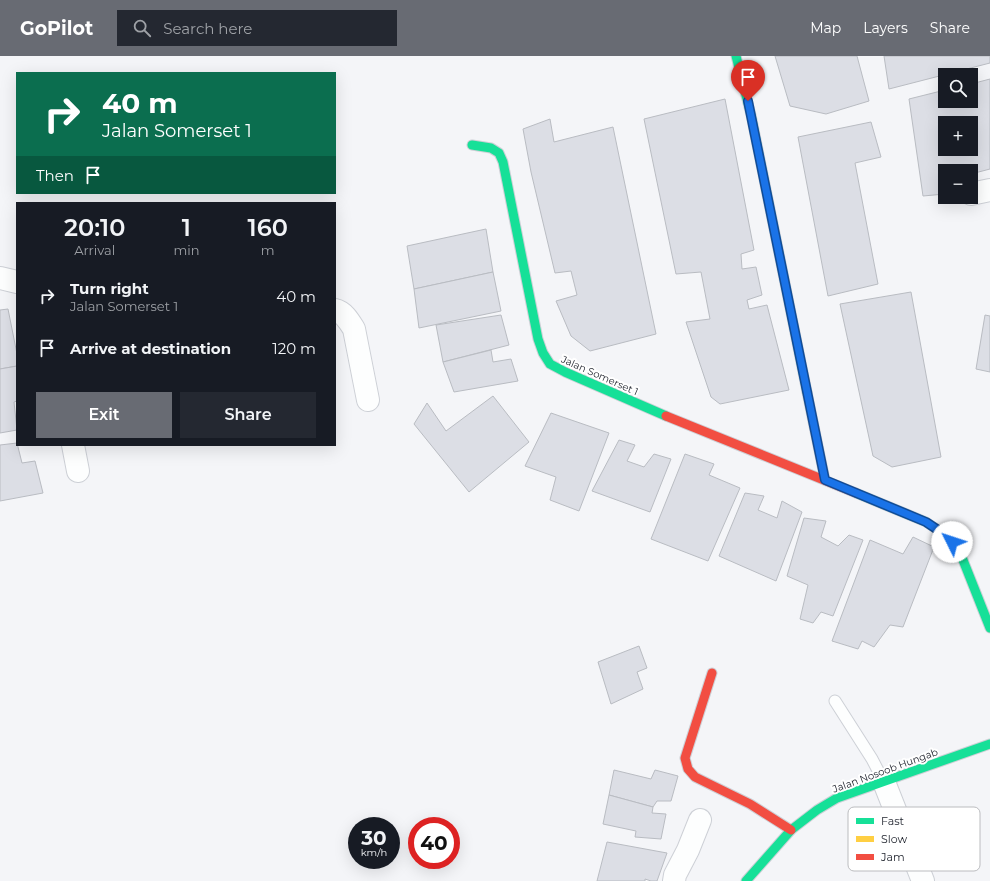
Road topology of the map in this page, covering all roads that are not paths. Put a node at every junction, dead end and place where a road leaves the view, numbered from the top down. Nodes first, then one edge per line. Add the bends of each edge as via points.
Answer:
1 (736, 56) edge
2 (472, 145) dead end
3 (990, 190) edge
4 (978, 193) edge
5 (0, 278) edge
6 (16, 282) edge
7 (336, 310) edge
8 (368, 400) dead end
9 (73, 446) edge
10 (78, 471) dead end
11 (825, 480) junction
12 (990, 628) edge
13 (712, 673) dead end
14 (835, 701) dead end
15 (990, 744) edge
16 (884, 782) junction
17 (894, 807) edge
18 (700, 820) dead end
19 (791, 830) junction
20 (919, 871) edge
21 (674, 881) edge
22 (746, 881) edge
23 (923, 881) edge

1 - 11 street via 751,115
2 - 11 street, Jalan Somerset 1 via 492,148 499,153 503,162 538,339 550,364 665,415
3 - 4 street
5 - 6 street
7 - 8 street via 348,319 354,329
9 - 10 street
11 - 12 street, Jalan Somerset 1 via 926,522 941,532 952,542 963,560
13 - 19 street via 685,758 688,769 696,777 750,804
14 - 16 lane
15 - 16 street, Jalan Nosoob Hungab
16 - 17 street
16 - 19 street, Jalan Nosoob Hungab via 837,798
18 - 21 street
19 - 22 street, Jalan Nosoob Hungab
20 - 23 street

